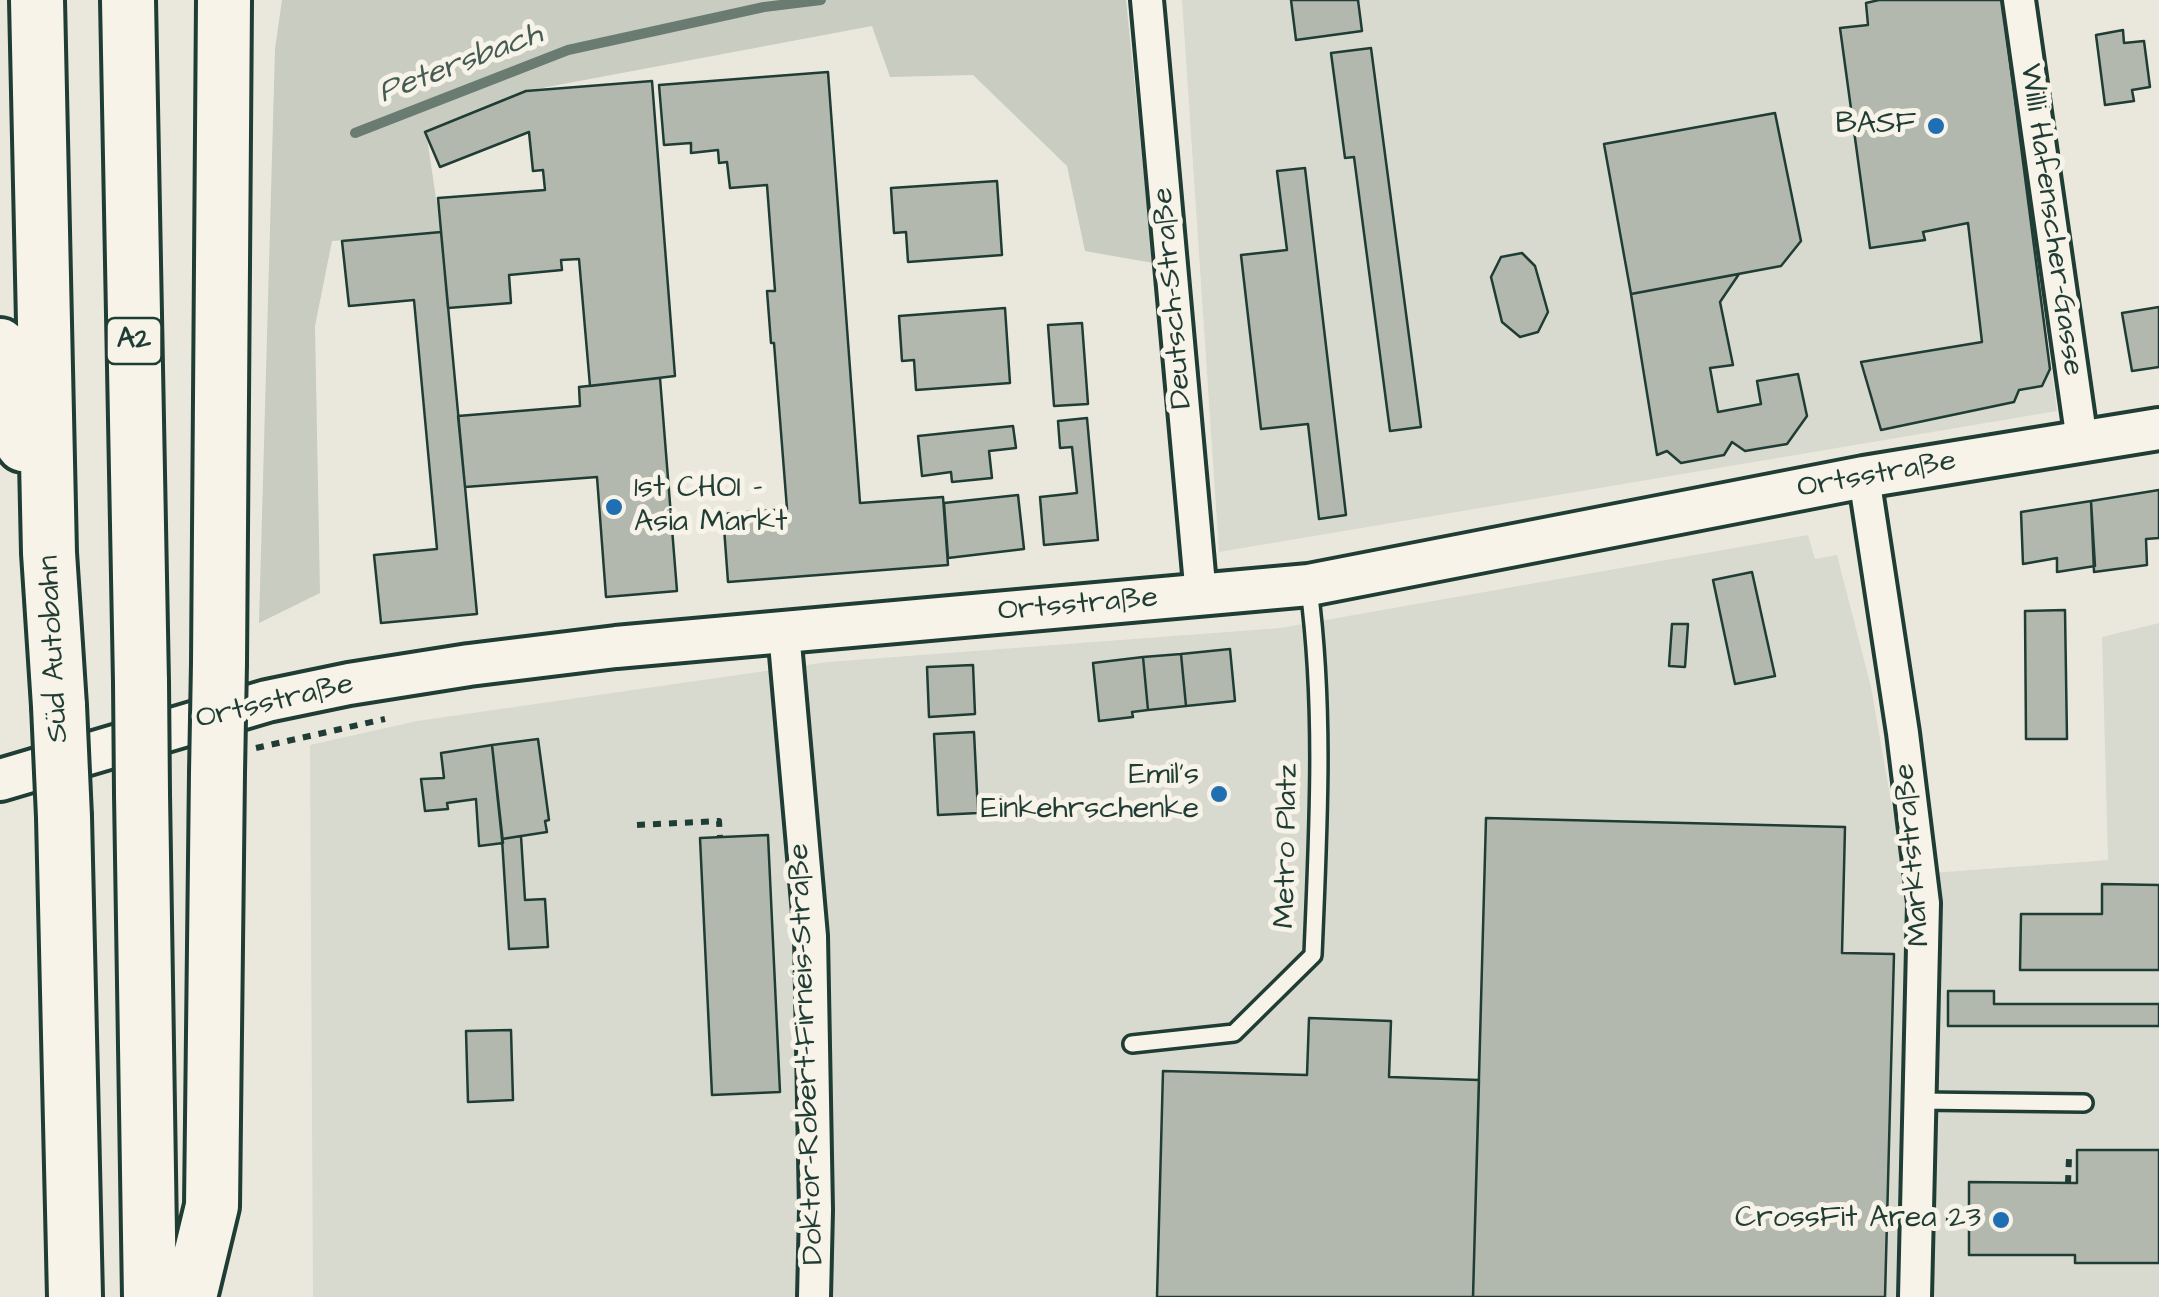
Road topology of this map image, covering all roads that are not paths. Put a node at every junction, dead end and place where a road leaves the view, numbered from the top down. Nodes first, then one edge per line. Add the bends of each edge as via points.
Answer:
1 (38, 0) edge
2 (128, 0) edge
3 (1147, 0) edge
4 (2019, 0) edge
5 (227, 9) edge
6 (0, 345) edge
7 (2159, 429) edge
8 (2082, 440) junction
9 (1864, 476) junction
10 (48, 554) junction
11 (1309, 585) junction
12 (1201, 596) junction
13 (784, 632) junction
14 (0, 780) edge
15 (1132, 1044) dead end
16 (1919, 1101) junction
17 (2084, 1103) dead end
18 (75, 1297) edge
19 (150, 1297) edge
20 (190, 1297) edge
21 (814, 1297) edge
22 (1914, 1297) edge

1 - 10 highway, Süd Autobahn
2 - 19 highway, A2, bridge
3 - 12 street, Deutsch-Straße
4 - 8 street, Willi Hafenscher-Gasse
5 - 20 highway, bridge via 212,1206
6 - 10 highway
7 - 8 main road, Ortsstraße
8 - 9 main road, Ortsstraße
9 - 11 main road, Ortsstraße
9 - 16 street, Marktstraße via 1924,904
10 - 18 highway, Süd Autobahn, bridge via 64,817
11 - 12 main road, Ortsstraße
11 - 15 lane, Metro Platz via 1318,746 1313,955 1234,1033
12 - 13 main road, Ortsstraße
13 - 14 main road, Ortsstraße via 597,649 348,684 267,701
13 - 21 street, Doktor-Robert-Firneis-Straße via 811,936
16 - 17 lane
16 - 22 street, Marktstraße

